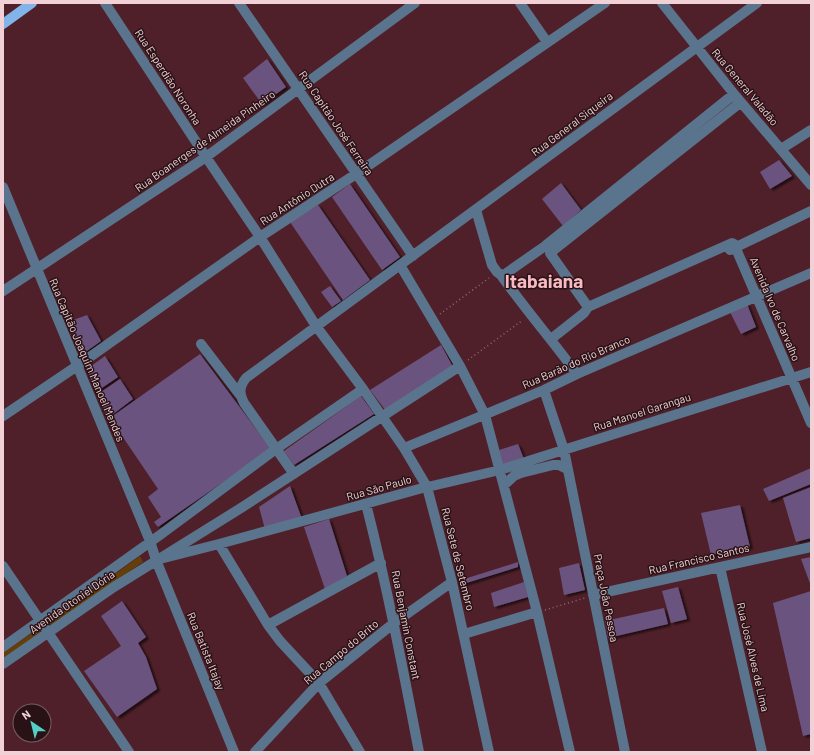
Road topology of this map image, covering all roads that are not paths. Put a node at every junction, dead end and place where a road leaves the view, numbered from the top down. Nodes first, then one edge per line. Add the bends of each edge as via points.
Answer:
1 (32, 3) edge
2 (106, 3) edge
3 (239, 3) edge
4 (414, 3) edge
5 (520, 3) edge
6 (605, 3) edge
7 (662, 3) edge
8 (757, 3) edge
9 (3, 24) edge
10 (547, 42) junction
11 (696, 47) junction
12 (299, 90) junction
13 (734, 94) junction
14 (741, 102) junction
15 (811, 130) edge
16 (684, 142) junction
17 (781, 149) junction
18 (206, 157) junction
19 (356, 174) junction
20 (622, 183) junction
21 (811, 185) edge
22 (3, 187) edge
23 (629, 191) junction
24 (476, 210) junction
25 (811, 211) edge
26 (260, 237) junction
27 (734, 246) junction
28 (545, 250) junction
29 (413, 256) junction
30 (400, 265) junction
31 (36, 269) junction
32 (811, 273) edge
33 (501, 274) junction
34 (3, 291) edge
35 (756, 296) junction
36 (586, 310) junction
37 (316, 326) junction
38 (551, 339) junction
39 (201, 344) dead end
40 (77, 366) junction
41 (460, 366) junction
42 (811, 372) edge
43 (577, 374) junction
44 (792, 378) junction
45 (363, 389) junction
46 (544, 390) junction
47 (240, 392) junction
48 (485, 415) junction
49 (3, 416) edge
50 (382, 417) junction
51 (811, 423) edge
52 (404, 448) junction
53 (276, 449) junction
54 (564, 450) junction
55 (567, 469) junction
56 (500, 470) junction
57 (294, 474) junction
58 (504, 485) junction
59 (427, 487) junction
60 (366, 504) junction
61 (150, 541) junction
62 (219, 544) junction
63 (811, 546) edge
64 (156, 560) junction
65 (381, 563) junction
66 (3, 566) edge
67 (720, 567) junction
68 (452, 582) junction
69 (593, 596) junction
70 (537, 612) junction
71 (41, 621) junction
72 (394, 623) junction
73 (268, 625) junction
74 (49, 633) junction
75 (464, 634) junction
76 (3, 647) edge
77 (3, 664) edge
78 (319, 683) junction
79 (129, 752) edge
80 (234, 752) edge
81 (254, 752) edge
82 (360, 752) edge
83 (419, 752) edge
84 (489, 752) edge
85 (570, 752) edge
86 (625, 752) edge
87 (762, 752) edge

1 - 9 main road
2 - 18 street, Rua Esperdião Noronha
3 - 12 street, Rua Capitão José Ferreira
4 - 12 street, Rua Boanerges de Almeida Pinheiro
5 - 10 street
6 - 10 street, Rua Antônio Dutra
7 - 11 street, Rua General Valadão
8 - 11 street, Rua General Siqueira
10 - 19 street, Rua Antônio Dutra
11 - 13 street, Rua General Valadão
11 - 24 street, Rua General Siqueira
12 - 18 street, Rua Boanerges de Almeida Pinheiro
12 - 19 street, Rua Capitão José Ferreira
13 - 14 street, Rua General Valadão
13 - 16 street
14 - 16 street
14 - 17 street, Rua General Valadão
15 - 17 street
16 - 20 street
16 - 23 street
17 - 21 street, Rua General Valadão
18 - 26 street, Rua Esperdião Noronha
18 - 31 street, Rua Boanerges de Almeida Pinheiro
19 - 26 street, Rua Antônio Dutra
19 - 29 street, Rua Capitão José Ferreira
20 - 23 street
20 - 28 street
22 - 31 street, Rua Capitão Joaquim Manoel Mendes
23 - 28 street
24 - 29 street, Rua General Siqueira
24 - 33 street via 489,258
25 - 27 street
26 - 37 street, Rua Esperdião Noronha
26 - 40 street, Rua Antônio Dutra
27 - 35 street, Avenida Ivo de Carvalho
27 - 36 street
28 - 33 street
28 - 36 street
29 - 30 street, Rua General Siqueira
30 - 37 street, Rua General Siqueira
30 - 41 street
31 - 34 street, Rua Boanerges de Almeida Pinheiro
31 - 40 street, Rua Capitão Joaquim Manoel Mendes
32 - 35 street, Rua Barão do Rio Branco
33 - 38 street via 530,315
35 - 43 street, Rua Barão do Rio Branco
35 - 44 street, Avenida Ivo de Carvalho
36 - 38 street
37 - 45 street, Rua Esperdião Noronha
37 - 47 street, Rua General Siqueira via 246,378
38 - 43 street
39 - 47 street
40 - 49 street, Rua Antônio Dutra
40 - 61 street, Rua Capitão Joaquim Manoel Mendes
41 - 48 street
41 - 50 street, Avenida Otoniel Dória
42 - 44 street, Rua Manoel Garangau
43 - 46 street, Rua Barão do Rio Branco
44 - 51 street, Avenida Ivo de Carvalho
44 - 54 street, Rua Manoel Garangau
45 - 50 street, Rua Sete de Setembro
45 - 53 street, Avenida Otoniel Dória
46 - 48 street, Rua Barão do Rio Branco
46 - 54 street, Praça João Pessoa
47 - 53 street via 244,403
48 - 52 street, Rua Barão do Rio Branco
48 - 56 street
50 - 52 street, Rua Sete de Setembro
50 - 57 street, Avenida Otoniel Dória
52 - 59 street, Rua Sete de Setembro
53 - 57 street
53 - 61 street, Avenida Otoniel Dória
54 - 55 street, Praça João Pessoa
54 - 56 street, Rua Manoel Garangau
55 - 58 street via 553,465 521,473
55 - 69 street, Praça João Pessoa
56 - 58 street
56 - 59 street, Rua São Paulo
57 - 64 street, Avenida Otoniel Dória
58 - 70 street
59 - 60 street, Rua São Paulo
59 - 68 street, Rua Sete de Setembro
60 - 62 street, Rua São Paulo
60 - 65 street, Rua Benjamin Constant
61 - 64 street, Rua Capitão Joaquim Manoel Mendes
61 - 71 street, Avenida Otoniel Dória
62 - 64 street, Rua São Paulo
62 - 73 street
63 - 67 street, Rua Francisco Santos
64 - 74 street, Avenida Otoniel Dória via 114,586
64 - 80 street, Rua Batista Itajay
65 - 72 street, Rua Benjamin Constant
65 - 73 street
66 - 71 street
67 - 69 street, Rua Francisco Santos
67 - 87 street, Rua José Alves de Lima
68 - 72 street, Rua Campo do Brito
68 - 75 street, Rua Sete de Setembro
69 - 86 street, Praça João Pessoa
70 - 75 street
70 - 85 street
71 - 74 street
71 - 76 street, Avenida Otoniel Dória
72 - 78 street, Rua Campo do Brito
72 - 83 street, Rua Benjamin Constant
73 - 78 street
74 - 77 street, Avenida Otoniel Dória
74 - 79 street
75 - 84 street, Rua Sete de Setembro
78 - 81 street, Rua Campo do Brito
78 - 82 street

